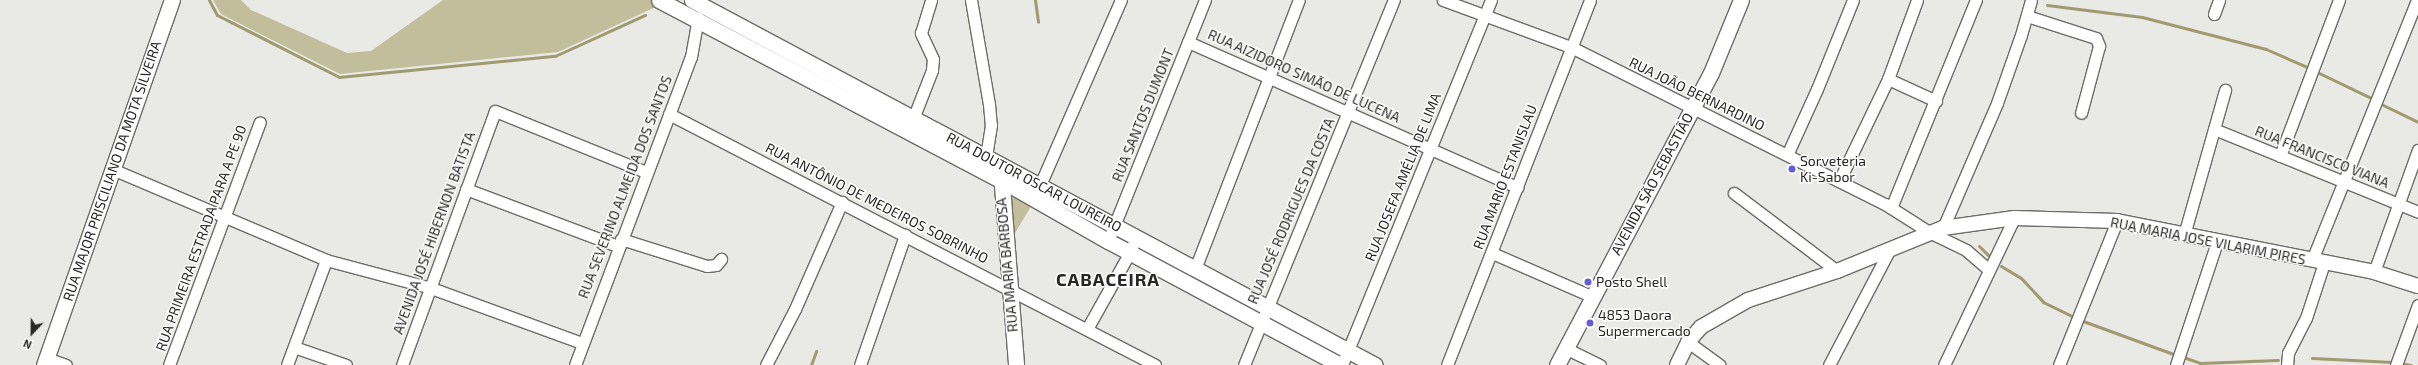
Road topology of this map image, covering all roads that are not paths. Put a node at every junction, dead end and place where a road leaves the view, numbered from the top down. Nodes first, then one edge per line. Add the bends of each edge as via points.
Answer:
1 (172, 0) edge
2 (659, 0) edge
3 (692, 0) edge
4 (931, 0) edge
5 (971, 0) edge
6 (1121, 0) edge
7 (1205, 0) edge
8 (1299, 0) edge
9 (1394, 0) edge
10 (1443, 0) edge
11 (1491, 0) edge
12 (1590, 0) edge
13 (1741, 0) edge
14 (1853, 0) edge
15 (1917, 0) edge
16 (1976, 0) edge
17 (2031, 0) edge
18 (2219, 0) edge
19 (2339, 0) edge
20 (2417, 0) edge
21 (2214, 14) dead end
22 (1485, 16) junction
23 (2027, 16) junction
24 (698, 18) junction
25 (1188, 42) junction
26 (1570, 47) junction
27 (1269, 77) junction
28 (1888, 79) junction
29 (2225, 90) dead end
30 (1936, 101) junction
31 (1692, 108) junction
32 (1349, 113) junction
33 (2081, 113) dead end
34 (669, 114) junction
35 (913, 117) junction
36 (260, 122) dead end
37 (2214, 130) junction
38 (908, 132) junction
39 (1431, 149) junction
40 (2418, 150) edge
41 (986, 155) junction
42 (1787, 155) junction
43 (2280, 156) junction
44 (1001, 164) junction
45 (112, 169) junction
46 (646, 172) junction
47 (1000, 180) junction
48 (1839, 181) junction
49 (2344, 182) junction
50 (1040, 185) junction
51 (1517, 187) junction
52 (466, 189) junction
53 (1734, 194) dead end
54 (842, 202) junction
55 (2398, 204) junction
56 (1891, 208) junction
57 (2418, 212) edge
58 (224, 216) junction
59 (2014, 218) junction
60 (2117, 221) junction
61 (1115, 225) junction
62 (1943, 228) junction
63 (1930, 232) junction
64 (905, 235) junction
65 (2184, 235) junction
66 (1136, 237) junction
67 (1108, 241) junction
68 (619, 242) junction
69 (2217, 242) junction
70 (1890, 249) junction
71 (1130, 252) junction
72 (1492, 253) junction
73 (721, 259) dead end
74 (326, 260) junction
75 (2318, 262) junction
76 (1195, 269) junction
77 (1989, 270) junction
78 (1837, 271) junction
79 (2374, 272) junction
80 (2418, 286) edge
81 (431, 288) junction
82 (1008, 288) junction
83 (1593, 297) junction
84 (2418, 305) edge
85 (1267, 307) junction
86 (1260, 322) junction
87 (1087, 329) junction
88 (1688, 342) junction
89 (582, 343) junction
90 (294, 347) junction
91 (1565, 348) junction
92 (1348, 351) junction
93 (45, 362) edge
94 (66, 365) edge
95 (169, 365) edge
96 (287, 365) edge
97 (346, 365) edge
98 (402, 365) edge
99 (575, 365) edge
100 (766, 365) edge
101 (860, 365) edge
102 (1016, 365) edge
103 (1155, 365) edge
104 (1244, 365) edge
105 (1341, 365) edge
106 (1375, 365) edge
107 (1447, 365) edge
108 (1557, 365) edge
109 (1600, 365) edge
110 (1677, 365) edge
111 (1720, 365) edge
112 (1829, 365) edge
113 (1944, 365) edge
114 (2059, 365) edge
115 (2176, 365) edge
116 (2287, 365) edge
117 (2396, 365) edge

1 - 45 main road, RUA MAJOR PRISCILIANO DA MOTA SILVEIRA
2 - 24 main road, RUA DOUTOR OSCAR LOUREIRO
3 - 35 main road, RUA DOUTOR OSCAR LOUREIRO
4 - 35 street via 921,33 933,59 932,70
5 - 41 street via 989,104 991,125
6 - 50 street
7 - 25 street, RUA SANTOS DUMONT
8 - 27 street
9 - 32 street, RUA JOSÉ RODRIGUES DA COSTA
10 - 22 street, RUA JOÃO BERNARDINO
11 - 22 street, RUA JOSEFA AMÉLIA DE LIMA
12 - 26 street, RUA MARIO ESTANISLAU
13 - 31 main road, AVENIDA SÃO SEBASTIÃO via 1711,72
14 - 42 street
15 - 28 street
16 - 30 street
17 - 23 street
18 - 21 street
19 - 43 street
20 - 49 street
22 - 26 street, RUA JOÃO BERNARDINO
22 - 39 street, RUA JOSEFA AMÉLIA DE LIMA
23 - 33 street via 2096,38 2099,46
23 - 62 street via 1997,103
24 - 34 street, RUA SEVERINO ALMEIDA DOS SANTOS via 691,57
24 - 38 main road, RUA DOUTOR OSCAR LOUREIRO
25 - 27 street, RUA AIZIDORO SIMÃO DE LUCENA
25 - 61 street, RUA SANTOS DUMONT
26 - 31 street, RUA JOÃO BERNARDINO
26 - 51 street, RUA MARIO ESTANISLAU
27 - 32 street, RUA AIZIDORO SIMÃO DE LUCENA
27 - 76 street
28 - 30 street
28 - 48 street
29 - 37 street
30 - 56 street
31 - 42 street, RUA JOÃO BERNARDINO
31 - 83 main road, AVENIDA SÃO SEBASTIÃO
32 - 39 street, RUA AIZIDORO SIMÃO DE LUCENA
32 - 85 street, RUA JOSÉ RODRIGUES DA COSTA
34 - 46 street, RUA SEVERINO ALMEIDA DOS SANTOS
34 - 54 street, RUA ANTÔNIO DE MEDEIROS SOBRINHO
35 - 38 street
35 - 41 main road, RUA DOUTOR OSCAR LOUREIRO
36 - 58 street, RUA PRIMEIRA ESTRADA PARA A PE 90
37 - 43 street, RUA FRANCISCO VIANA
37 - 65 street
38 - 47 main road, RUA DOUTOR OSCAR LOUREIRO
39 - 51 street, RUA AIZIDORO SIMÃO DE LUCENA
39 - 92 street, RUA JOSEFA AMÉLIA DE LIMA
40 - 55 street
41 - 44 main road, RUA DOUTOR OSCAR LOUREIRO
42 - 48 street, RUA JOÃO BERNARDINO
43 - 49 street, RUA FRANCISCO VIANA
44 - 47 main road, RUA MARIA BARBOSA
44 - 50 main road, RUA DOUTOR OSCAR LOUREIRO
45 - 58 street
45 - 93 main road, RUA MAJOR PRISCILIANO DA MOTA SILVEIRA
46 - 52 street, AVENIDA JOSÉ HIBERNON BATISTA via 495,111
46 - 68 street, RUA SEVERINO ALMEIDA DOS SANTOS
47 - 67 main road, RUA DOUTOR OSCAR LOUREIRO
47 - 82 main road, RUA MARIA BARBOSA
48 - 56 street, RUA JOÃO BERNARDINO
49 - 55 street, RUA FRANCISCO VIANA
49 - 75 street
50 - 61 main road, RUA DOUTOR OSCAR LOUREIRO
51 - 72 street, RUA MARIO ESTANISLAU
52 - 68 street
52 - 81 street, AVENIDA JOSÉ HIBERNON BATISTA
53 - 78 street
54 - 64 street, RUA ANTÔNIO DE MEDEIROS SOBRINHO
54 - 100 street via 795,309
55 - 57 street, RUA FRANCISCO VIANA
55 - 79 street
56 - 63 street, RUA JOÃO BERNARDINO
58 - 74 street
58 - 95 street, RUA PRIMEIRA ESTRADA PARA A PE 90
59 - 60 street, RUA MARIA JOSE VILARIM PIRES
59 - 62 street, RUA MARIA JOSE VILARIM PIRES
59 - 77 street
60 - 65 street, RUA MARIA JOSE VILARIM PIRES
60 - 114 street
61 - 66 main road, RUA DOUTOR OSCAR LOUREIRO
61 - 67 street, RUA SANTOS DUMONT
62 - 63 street, RUA MARIA JOSE VILARIM PIRES
63 - 70 street, RUA MARIA JOSE VILARIM PIRES
63 - 77 street, RUA JOÃO BERNARDINO via 1966,250
64 - 82 street, RUA ANTÔNIO DE MEDEIROS SOBRINHO
64 - 101 street
65 - 69 street, RUA MARIA JOSE VILARIM PIRES
66 - 71 street
66 - 76 main road, RUA DOUTOR OSCAR LOUREIRO
67 - 71 main road, RUA DOUTOR OSCAR LOUREIRO
68 - 73 street via 707,266 716,265
68 - 89 street, RUA SEVERINO ALMEIDA DOS SANTOS
69 - 75 street, RUA MARIA JOSE VILARIM PIRES
69 - 115 street
70 - 78 street, RUA MARIA JOSE VILARIM PIRES
70 - 112 street
71 - 86 main road, RUA DOUTOR OSCAR LOUREIRO
71 - 87 street
72 - 83 street
72 - 107 street, RUA MARIO ESTANISLAU
74 - 81 street
74 - 90 street
75 - 79 street, RUA MARIA JOSE VILARIM PIRES
75 - 116 street via 2306,318 2288,353
76 - 85 main road, RUA DOUTOR OSCAR LOUREIRO
77 - 113 street
78 - 88 street, RUA MARIA JOSE VILARIM PIRES via 1771,290 1748,300 1701,327
79 - 80 street, RUA MARIA JOSE VILARIM PIRES
81 - 89 street
81 - 98 street, AVENIDA JOSÉ HIBERNON BATISTA
82 - 87 street, RUA ANTÔNIO DE MEDEIROS SOBRINHO
82 - 102 main road, RUA MARIA BARBOSA
83 - 91 main road, AVENIDA SÃO SEBASTIÃO
84 - 117 street
85 - 86 street, RUA JOSÉ RODRIGUES DA COSTA
85 - 92 main road, RUA DOUTOR OSCAR LOUREIRO
86 - 104 street, RUA JOSÉ RODRIGUES DA COSTA
86 - 105 main road, RUA DOUTOR OSCAR LOUREIRO
87 - 103 street, RUA ANTÔNIO DE MEDEIROS SOBRINHO
88 - 110 street, RUA MARIA JOSE VILARIM PIRES
88 - 111 street
89 - 99 street, RUA SEVERINO ALMEIDA DOS SANTOS
90 - 96 street
90 - 97 street
91 - 108 main road, AVENIDA SÃO SEBASTIÃO
91 - 109 street
92 - 105 street, RUA JOSEFA AMÉLIA DE LIMA
92 - 106 main road, RUA DOUTOR OSCAR LOUREIRO
93 - 94 street

